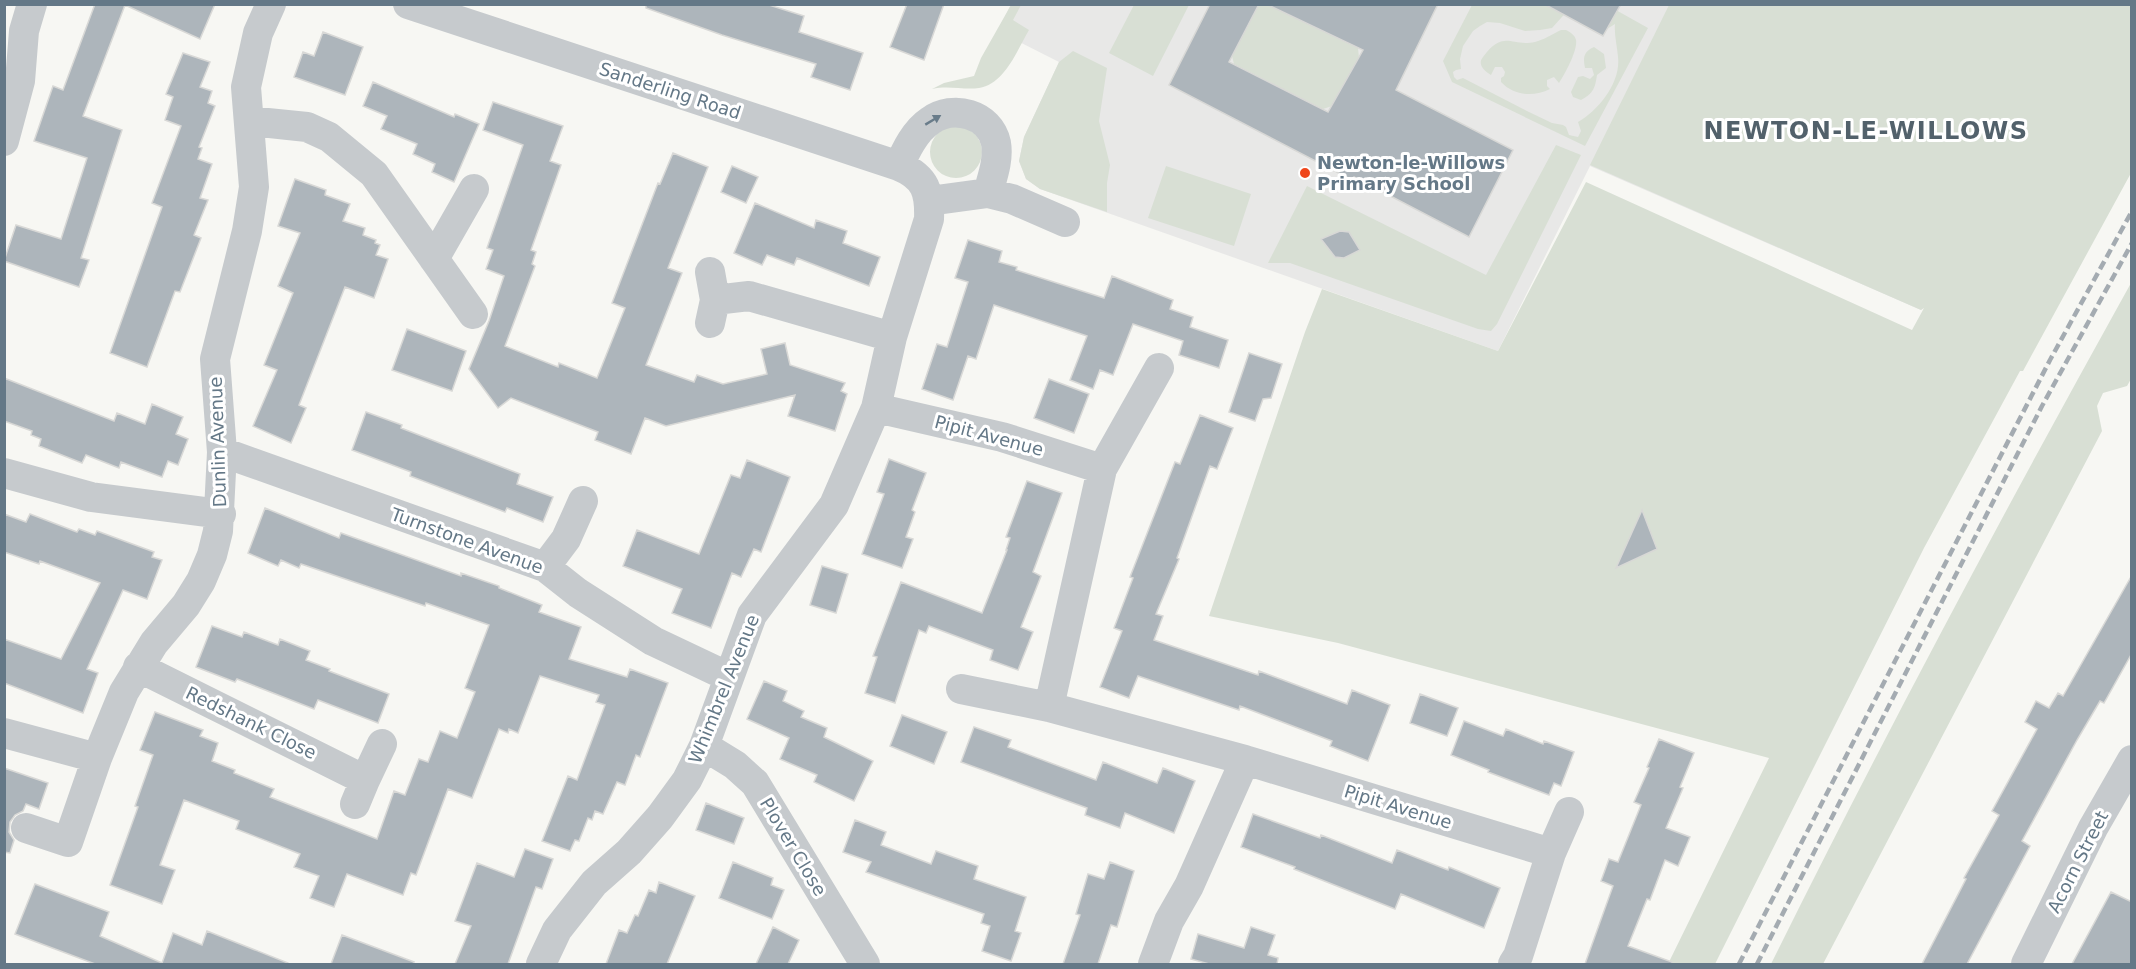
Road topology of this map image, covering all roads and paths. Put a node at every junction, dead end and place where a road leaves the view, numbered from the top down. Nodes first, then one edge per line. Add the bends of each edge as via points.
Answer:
1 (32, 4) edge
2 (271, 4) edge
3 (408, 4) edge
4 (249, 122) junction
5 (4, 141) edge
6 (900, 166) junction
7 (474, 189) dead end
8 (927, 193) junction
9 (988, 193) junction
10 (1065, 222) dead end
11 (434, 259) junction
12 (712, 298) dead end
13 (473, 314) dead end
14 (892, 337) junction
15 (1159, 368) dead end
16 (876, 408) junction
17 (222, 452) junction
18 (1101, 469) junction
19 (4, 473) edge
20 (583, 501) dead end
21 (221, 514) junction
22 (545, 567) junction
23 (138, 667) junction
24 (729, 677) junction
25 (961, 689) dead end
26 (1049, 707) junction
27 (4, 733) edge
28 (382, 744) dead end
29 (704, 746) junction
30 (97, 758) junction
31 (1245, 760) junction
32 (2132, 760) edge
33 (1569, 812) dead end
34 (26, 828) dead end
35 (1551, 853) junction
36 (542, 964) edge
37 (865, 964) edge
38 (1153, 964) edge
39 (1513, 964) edge
40 (2026, 964) edge

1 - 5 street via 24,31 20,81
2 - 4 street, Dunlin Avenue via 258,33 246,87
3 - 6 street, Sanderling Road
4 - 11 street via 307,128 329,137 374,174
4 - 17 street, Dunlin Avenue via 254,187 215,359
6 - 8 street, Sanderling Road via 919,177
6 -> 9 street via 930,120 954,112 969,114 985,123 996,142 997,157
7 - 11 street
8 - 9 street
8 - 14 street, Whimbrel Avenue via 929,219
9 - 10 street
11 - 13 street
12 - 14 street via 749,296
14 - 16 street, Whimbrel Avenue
15 - 18 street
16 - 18 street, Pipit Avenue via 1002,437
16 - 24 street, Whimbrel Avenue via 834,505 752,615
17 - 21 street, Dunlin Avenue
17 - 22 street, Turnstone Avenue
18 - 26 street
19 - 21 street via 91,497
20 - 22 street via 566,539
21 - 23 street, Dunlin Avenue via 212,555 201,581
22 - 24 street, Turnstone Avenue via 653,641
23 - 28 street, Redshank Close via 360,792
23 - 30 street, Dunlin Avenue
24 - 29 street, Whimbrel Avenue
25 - 26 street, Pipit Avenue
26 - 31 street, Pipit Avenue
27 - 30 street
29 - 36 street, Whimbrel Avenue via 687,780 660,817 594,883 557,930
29 - 37 street, Plover Close via 755,783
30 - 34 street, Dunlin Avenue via 68,842
31 - 35 street, Pipit Avenue
31 - 38 street via 1189,886 1169,921
32 - 40 street, Acorn Street via 2093,828
33 - 35 street
35 - 39 street

